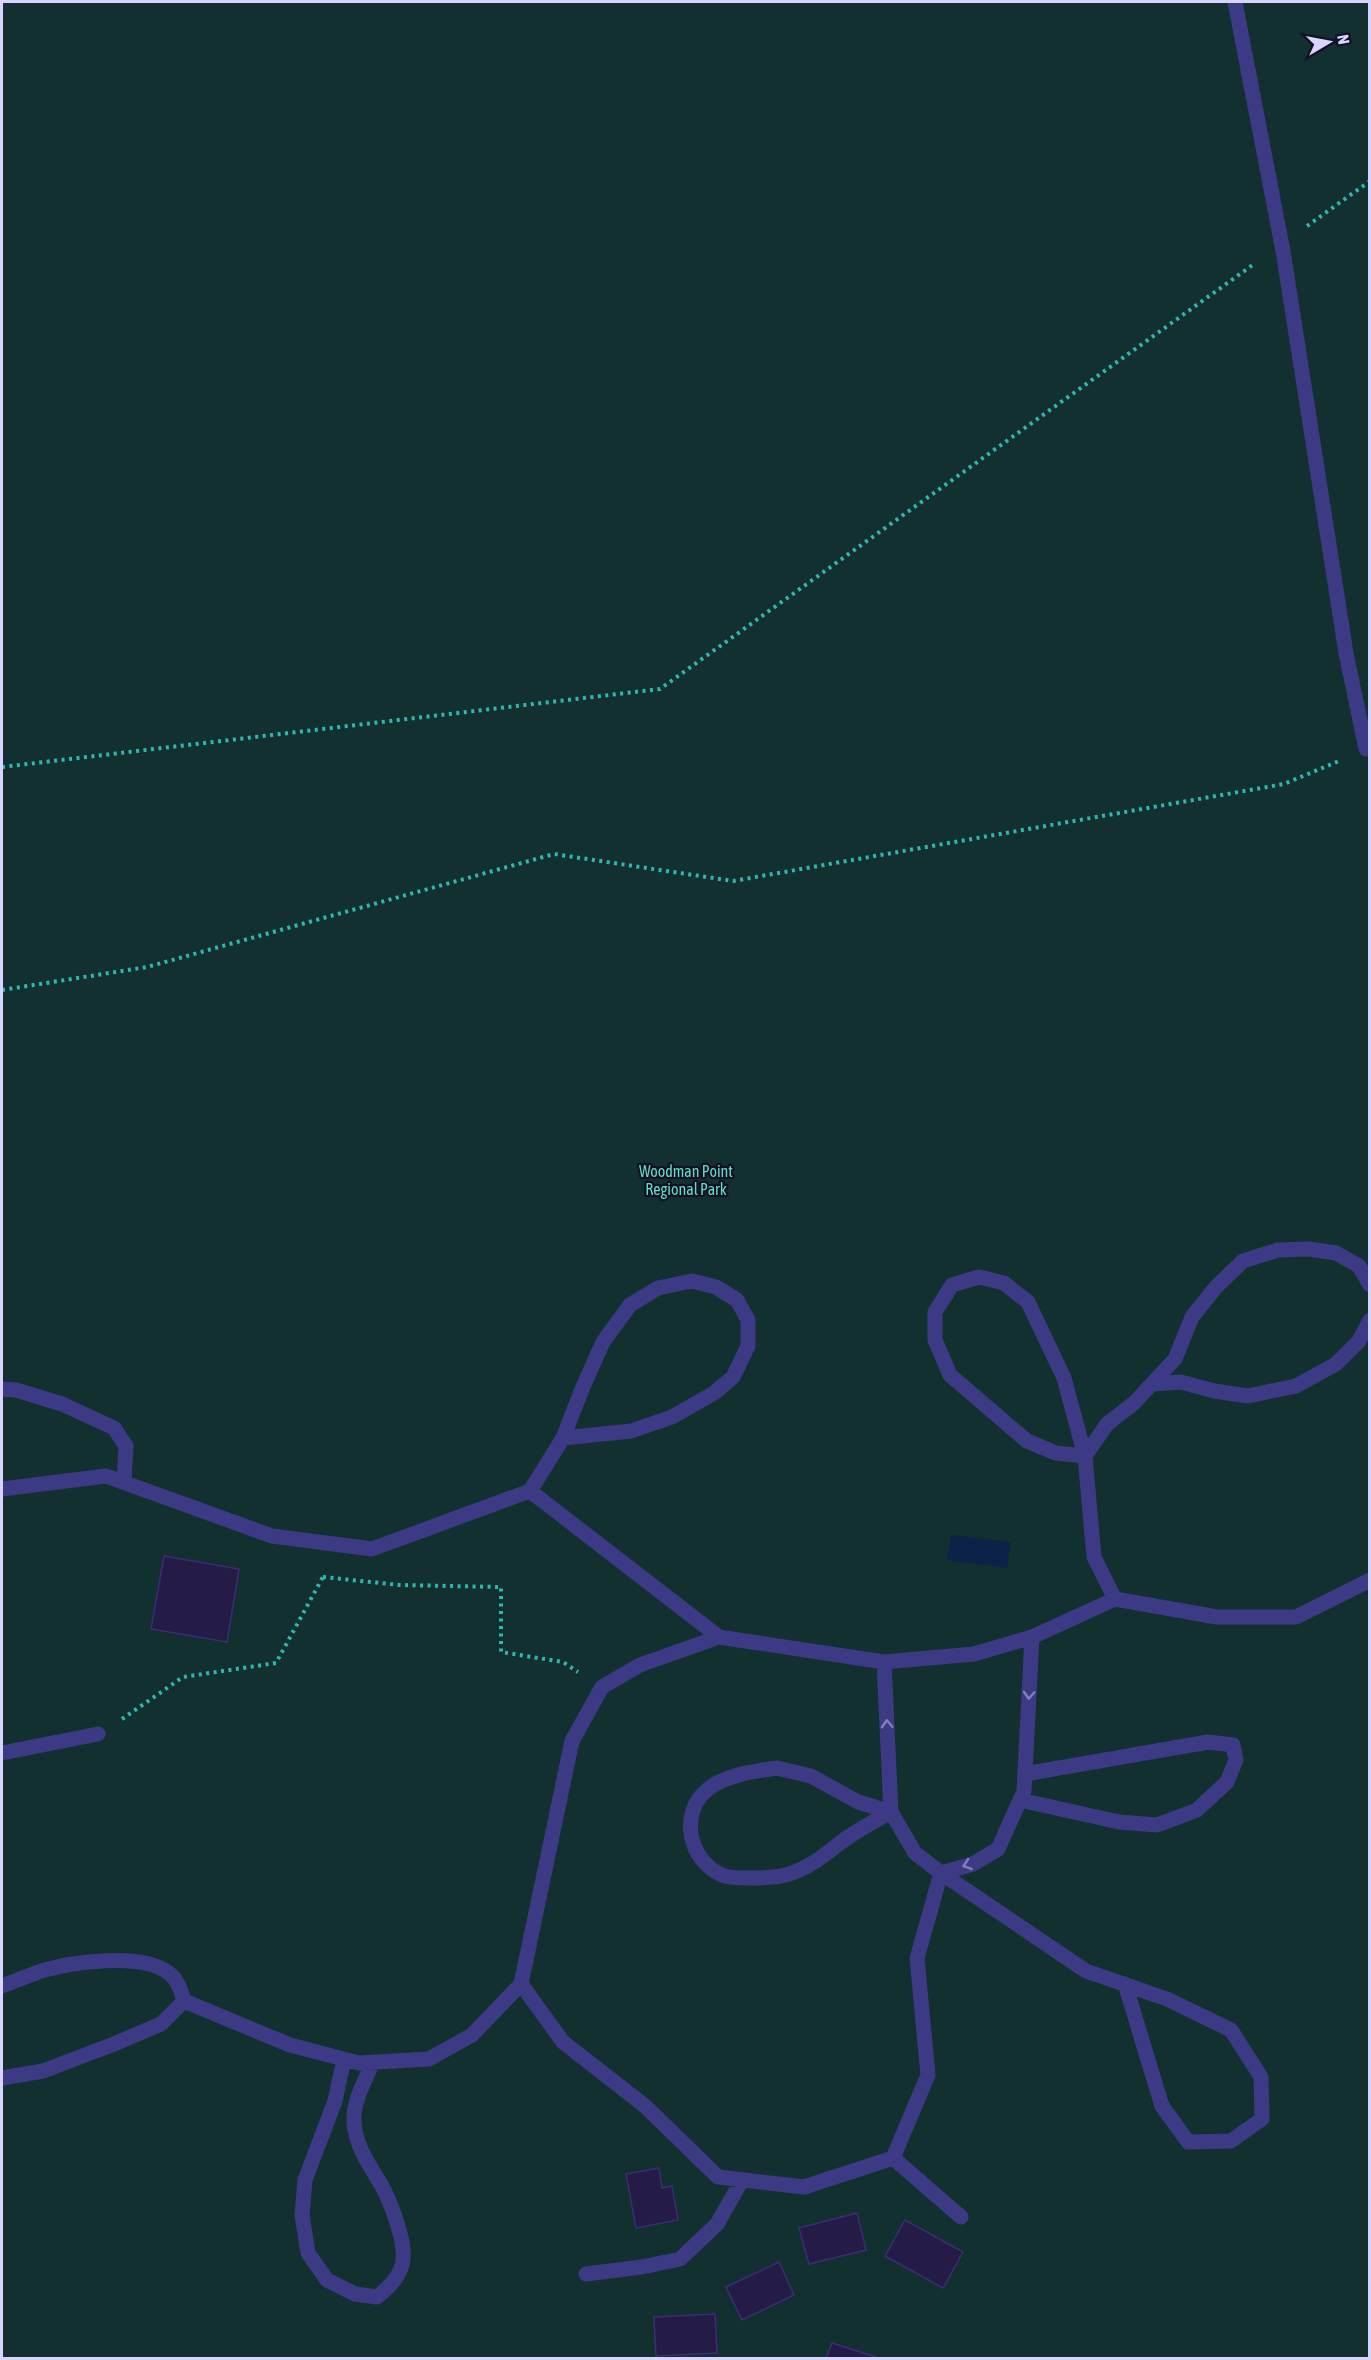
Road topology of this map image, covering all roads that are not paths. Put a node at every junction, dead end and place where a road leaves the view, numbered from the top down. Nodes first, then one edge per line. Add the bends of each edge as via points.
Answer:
1 (1234, 2) edge
2 (1366, 749) road end
3 (1370, 1285) edge
4 (1370, 1320) edge
5 (1152, 1384) junction
6 (2, 1389) edge
7 (563, 1438) junction
8 (1085, 1456) junction
9 (124, 1482) junction
10 (2, 1489) edge
11 (530, 1491) junction
12 (1370, 1580) edge
13 (1115, 1599) junction
14 (719, 1637) junction
15 (1032, 1637) junction
16 (884, 1662) junction
17 (98, 1734) road end
18 (2, 1753) edge
19 (1025, 1773) junction
20 (1020, 1800) junction
21 (891, 1812) junction
22 (941, 1873) junction
23 (521, 1984) junction
24 (1125, 1984) junction
25 (2, 1986) edge
26 (184, 2001) junction
27 (344, 2059) junction
28 (373, 2061) junction
29 (2, 2078) edge
30 (893, 2158) junction
31 (742, 2180) junction
32 (961, 2217) dead end
33 (586, 2274) dead end

1 - 2 lane via 1281,244 1346,653
3 - 5 lane via 1359,1266 1336,1253 1278,1250 1243,1261 1192,1317 1175,1359
4 - 5 lane via 1359,1341 1336,1364 1296,1386 1248,1396 1181,1382
5 - 8 lane via 1107,1424
6 - 9 lane via 62,1404 114,1428 126,1446
7 - 7 lane via 603,1342 630,1305 658,1288 692,1281 716,1287 737,1300 748,1320 748,1346 733,1377 714,1393 672,1417 631,1431
7 - 11 lane
8 - 8 lane via 1064,1378 1028,1302 1004,1283 979,1277 952,1285 935,1312 935,1340 950,1375 1027,1441 1056,1453
8 - 13 lane via 1094,1557
9 - 10 lane via 106,1476
9 - 11 lane via 272,1536 372,1549
11 - 14 lane
12 - 13 lane via 1296,1617 1217,1617
13 - 15 lane
14 - 16 lane
14 - 23 lane via 640,1665 602,1687 572,1741
15 - 16 lane via 974,1653
15 -> 19 lane
21 -> 16 lane
17 - 18 lane
19 - 20 lane
19 - 20 lane via 1208,1742 1233,1745 1236,1760 1227,1782 1197,1810 1157,1825 1119,1822
20 -> 22 lane via 998,1849 973,1864
21 - 21 lane via 858,1802 811,1776 777,1768 744,1772 708,1789 692,1809 689,1833 701,1860 723,1876 784,1875 814,1864 841,1842
21 - 22 lane via 915,1853
22 - 24 lane via 1086,1971
22 - 30 lane via 917,1958 928,2075
23 - 28 lane via 472,2035 429,2059
23 - 31 lane via 563,2042 645,2106 718,2177
24 - 24 lane via 1231,2030 1261,2077 1262,2119 1231,2141 1188,2142 1162,2106
25 - 26 lane via 43,1971 123,1961 151,1964 170,1974 180,1986
26 - 27 lane via 290,2045
26 - 29 lane via 161,2024 114,2044 43,2071
27 - 28 lane
27 - 28 lane via 335,2101 306,2180 302,2215 308,2253 327,2280 355,2294 377,2297 391,2286 403,2264 401,2233 356,2135 354,2118 359,2096
30 - 31 lane via 804,2187
30 - 32 lane
31 - 33 lane via 717,2224 680,2259

